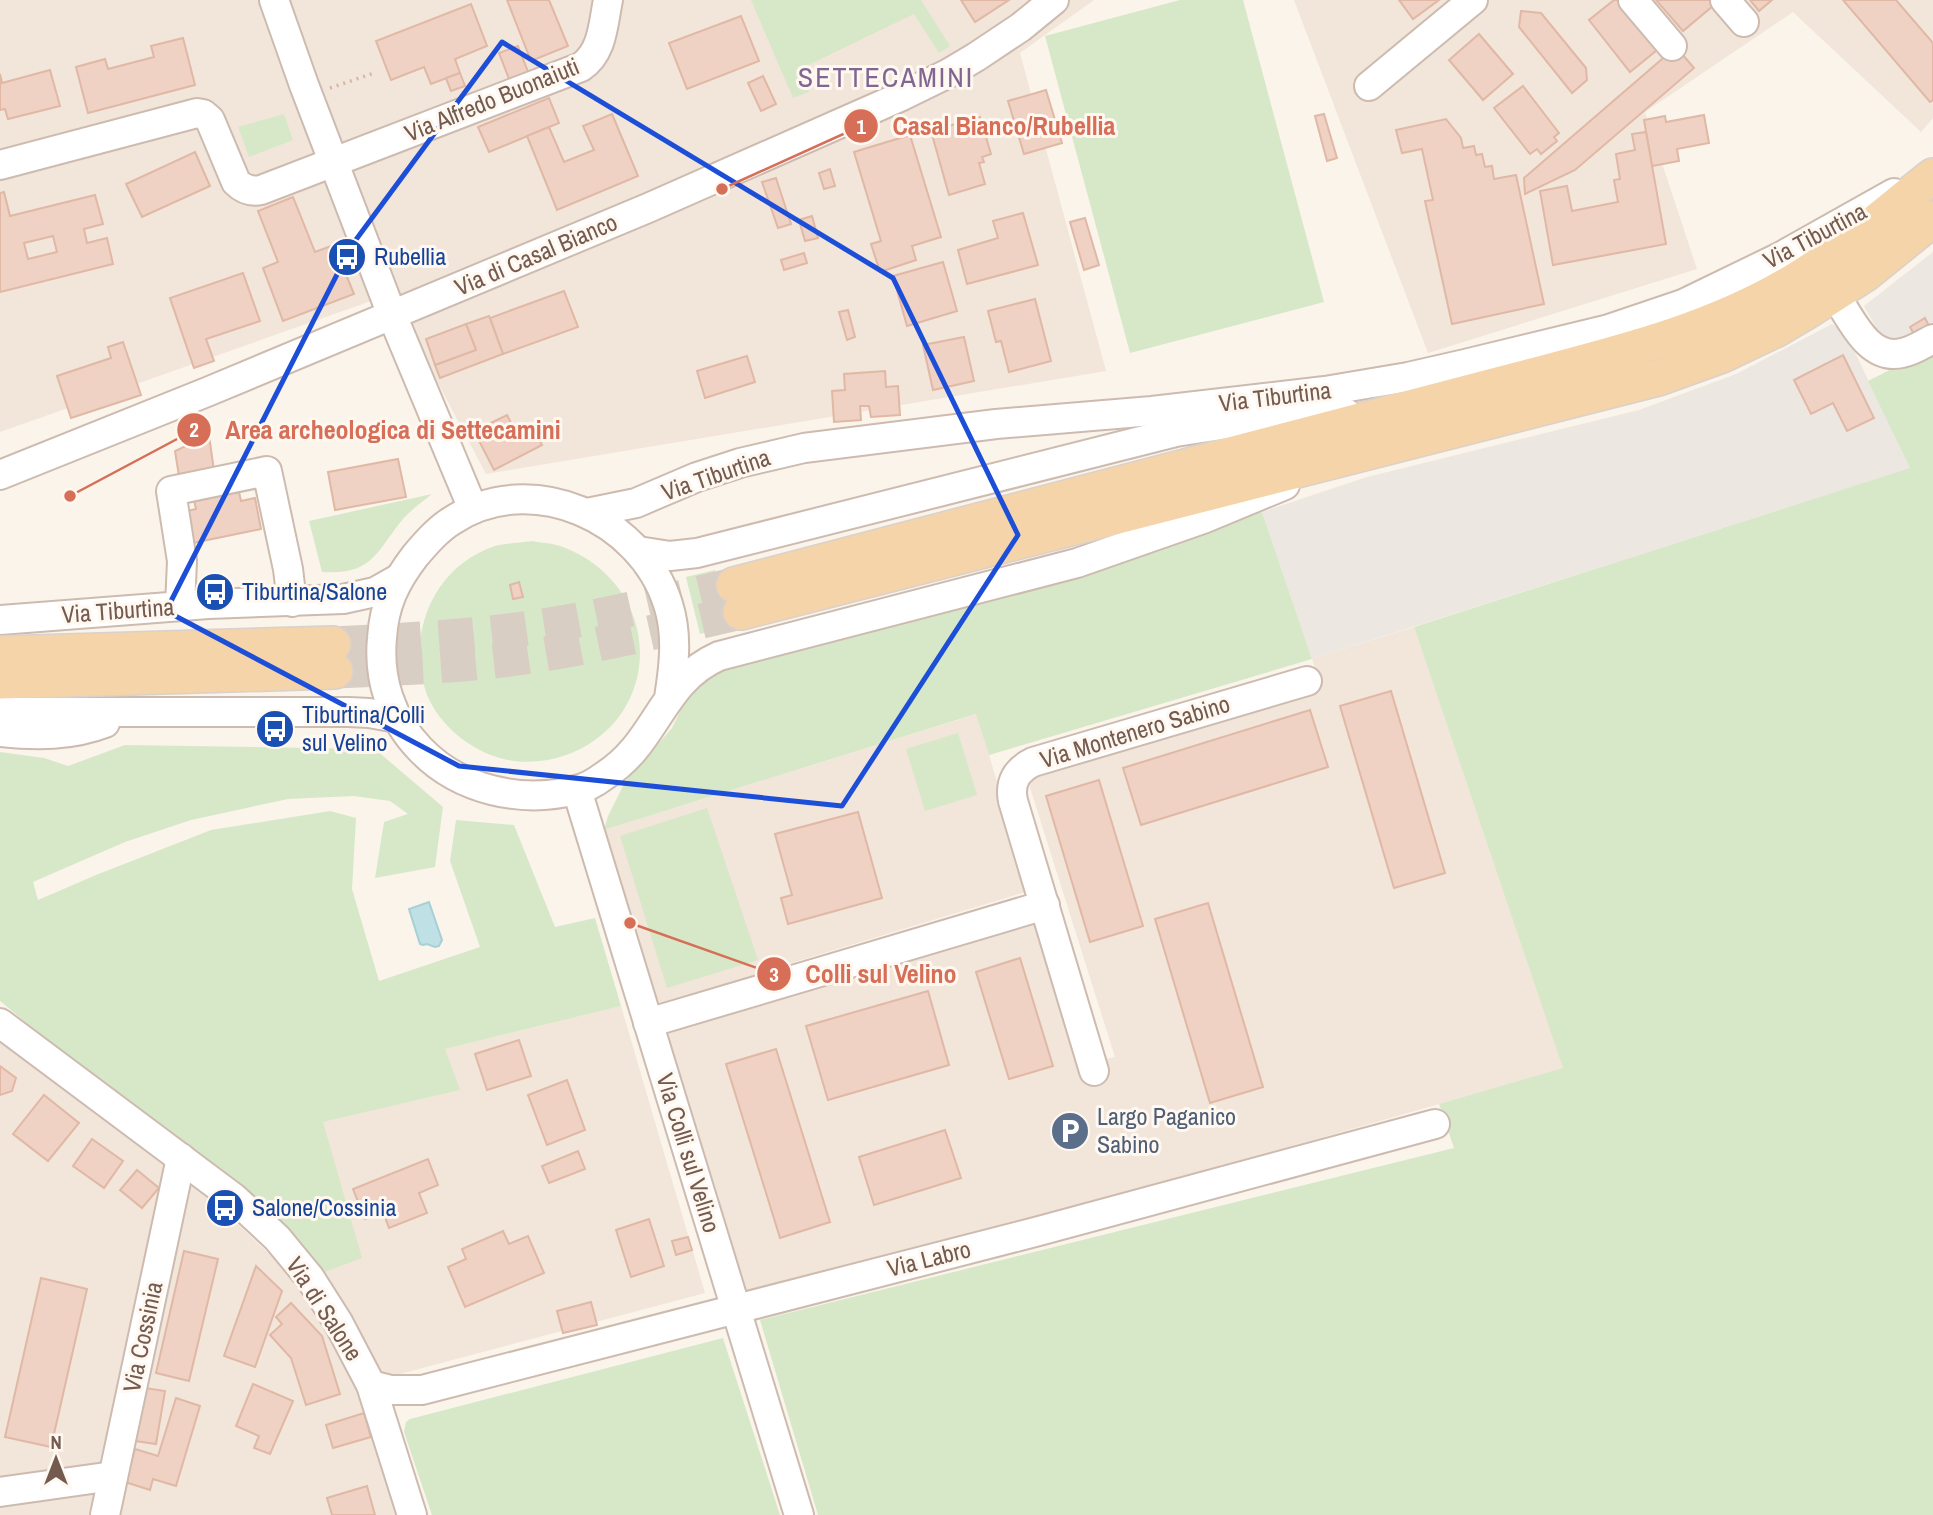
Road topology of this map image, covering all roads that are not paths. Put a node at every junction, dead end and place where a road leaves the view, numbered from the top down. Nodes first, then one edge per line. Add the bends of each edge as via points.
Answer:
1 (274, 0) edge
2 (608, 0) edge
3 (1054, 0) edge
4 (1473, 0) edge
5 (1633, 0) edge
6 (1725, 0) edge
7 (1744, 22) dead end
8 (1672, 46) dead end
9 (1369, 86) dead end
10 (334, 163) junction
11 (0, 165) edge
12 (1933, 174) edge
13 (1933, 219) edge
14 (1835, 295) junction
15 (392, 315) junction
16 (1933, 339) edge
17 (1517, 380) junction
18 (1350, 456) junction
19 (0, 475) edge
20 (473, 509) junction
21 (587, 513) junction
22 (638, 551) junction
23 (398, 579) junction
24 (292, 602) junction
25 (180, 606) junction
26 (0, 620) edge
27 (0, 654) edge
28 (0, 681) edge
29 (1307, 681) dead end
30 (669, 698) junction
31 (0, 712) edge
32 (131, 713) junction
33 (397, 718) junction
34 (0, 732) edge
35 (577, 790) junction
36 (1045, 905) junction
37 (0, 1023) edge
38 (648, 1023) junction
39 (1094, 1071) dead end
40 (1435, 1124) dead end
41 (181, 1158) junction
42 (735, 1309) junction
43 (371, 1385) junction
44 (422, 1390) junction
45 (388, 1435) junction
46 (113, 1476) junction
47 (0, 1492) edge
48 (104, 1515) edge
49 (412, 1515) edge
50 (799, 1515) edge

1 - 10 street
2 - 10 street, Via Alfredo Buonaiuti via 598,48 581,67
3 - 15 street, Via di Casal Bianco via 986,51 921,87 661,203
4 - 9 street
5 - 8 street
6 - 7 street
10 - 11 street, Via Alfredo Buonaiuti via 261,190 244,189 234,178 210,120 192,114
10 - 15 street
12 - 17 main road, Via Tiburtina via 1829,259 1742,310 1621,352
12 - 21 street, Via Tiburtina via 1683,304 1609,329 1353,387 804,448 697,477 636,503
13 - 14 main road, Via Tiburtina
14 - 16 street via 1868,345 1878,351 1903,353
14 - 18 main road, Via Tiburtina via 1748,344 1658,378
15 - 19 street, Via di Casal Bianco
15 - 20 street
17 - 18 main road, Via Tiburtina via 737,598
17 - 22 street, Via Tiburtina via 1337,415 1246,421 1176,432 697,552 670,556
18 - 30 street, Via Tiburtina via 1244,503 1099,556 719,656 689,674
20 - 21 street, Via Tiburtina via 525,499
20 - 23 street, Via Tiburtina via 429,540
21 - 22 street, Via Tiburtina
22 - 30 street, Via Tiburtina via 659,582 671,614 675,651
23 - 24 street, Via Tiburtina via 363,596
23 - 33 street, Via Tiburtina via 387,604 381,648 382,673
24 - 25 street, Via Tiburtina
24 - 25 street via 267,471 171,491 182,561
25 - 26 street, Via Tiburtina
27 - 28 main road, Via Tiburtina via 334,658
29 - 36 street, Via Montenero Sabino via 1025,766 1014,778 1012,793
30 - 35 street, Via Tiburtina via 629,757
31 - 32 street
32 - 33 street via 369,713
32 - 34 street via 71,733
33 - 35 street, Via Tiburtina via 428,757 469,783 516,794
35 - 38 street, Via Colli sul Velino
36 - 38 street
36 - 39 street, Via Montenero Sabino
37 - 41 street, Via di Salone
38 - 42 street, Via Colli sul Velino
40 - 42 street, Via Labro
41 - 43 street, Via di Salone via 234,1198 285,1248 338,1322
41 - 46 street, Via Cossinia
42 - 44 street, Via Labro
42 - 50 street, Via Colli sul Velino
43 - 44 street, Via Labro
43 - 45 street, Via di Salone
44 - 45 street, Via Labro via 394,1416
45 - 49 street, Via di Salone
46 - 47 street
46 - 48 street, Via Cossinia

